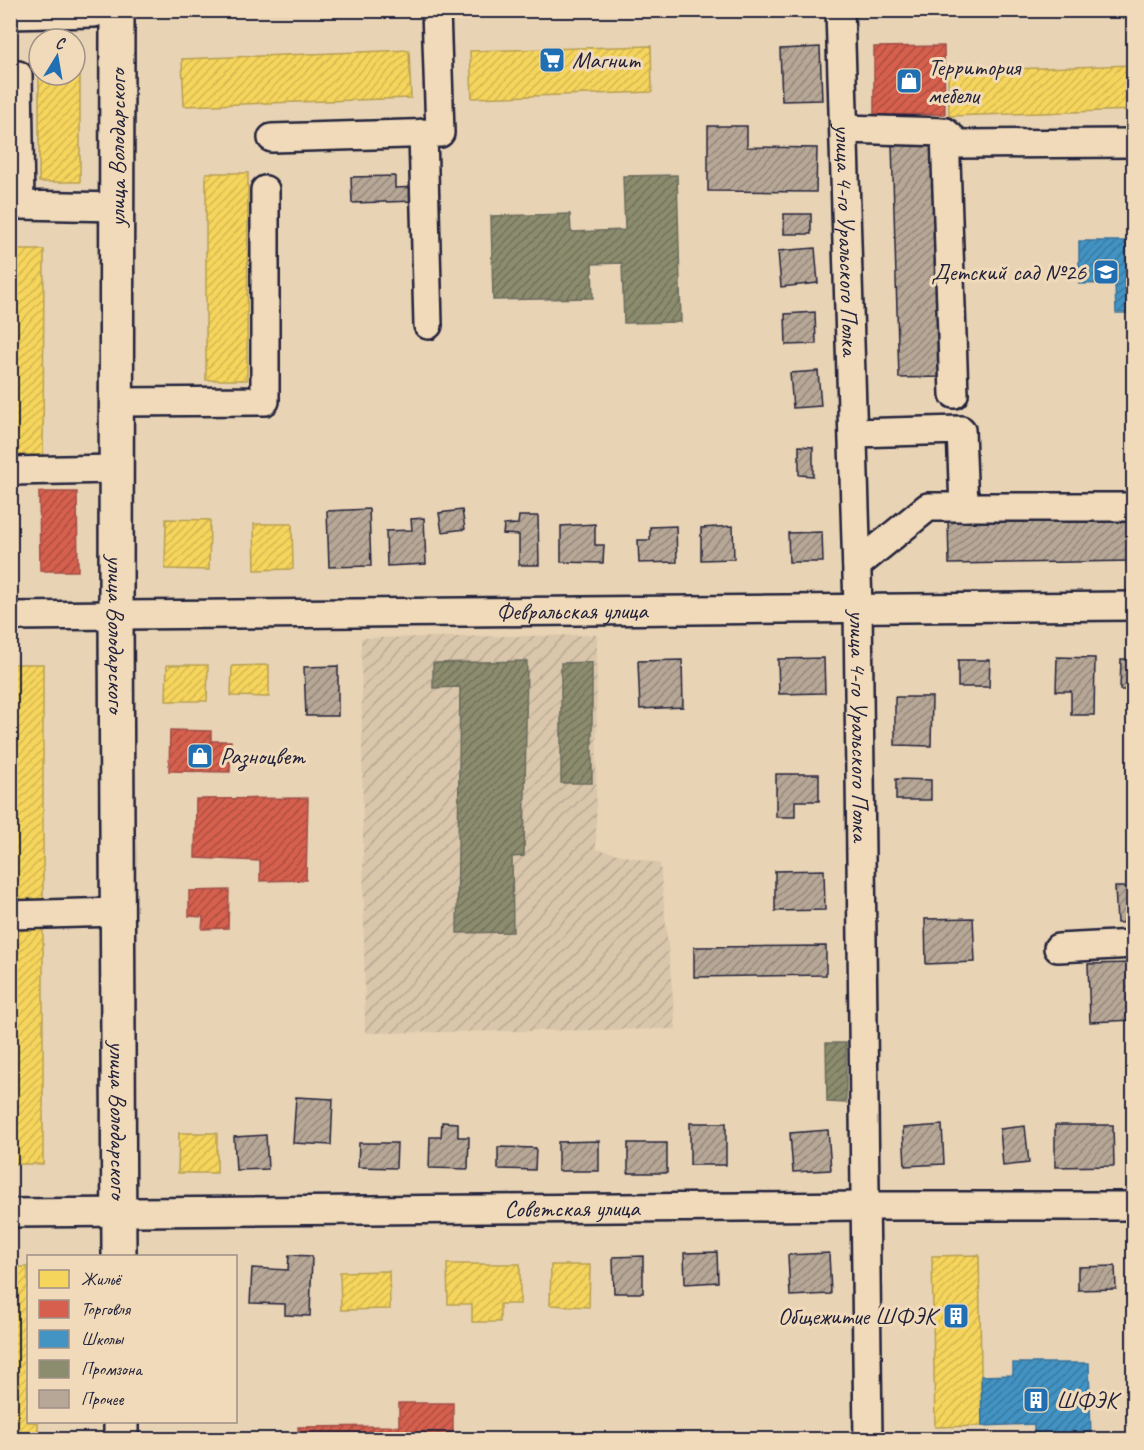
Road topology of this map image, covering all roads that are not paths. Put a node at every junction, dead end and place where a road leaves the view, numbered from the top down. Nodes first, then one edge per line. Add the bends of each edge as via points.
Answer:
1 (94, 10) edge
2 (117, 10) edge
3 (436, 10) edge
4 (840, 10) edge
5 (10, 12) edge
6 (18, 75) dead end
7 (844, 129) junction
8 (945, 132) junction
9 (423, 133) junction
10 (272, 138) dead end
11 (1134, 143) edge
12 (265, 190) dead end
13 (15, 205) edge
14 (117, 207) junction
15 (428, 325) dead end
16 (954, 394) dead end
17 (116, 402) junction
18 (853, 434) junction
19 (116, 469) junction
20 (10, 471) edge
21 (964, 507) junction
22 (1134, 507) edge
23 (857, 565) junction
24 (1134, 606) edge
25 (858, 608) junction
26 (116, 615) junction
27 (10, 616) edge
28 (118, 912) junction
29 (10, 915) edge
30 (1134, 944) edge
31 (1058, 948) dead end
32 (865, 1206) junction
33 (1134, 1206) edge
34 (119, 1212) junction
35 (10, 1214) edge
36 (119, 1255) edge
37 (121, 1423) edge
38 (121, 1440) edge
39 (868, 1440) edge

1 - 5 main road
2 - 14 main road, улица Володарского
3 - 9 street via 440,133
4 - 7 street, улица 4-го Уральского Полка
6 - 13 street
7 - 8 street
7 - 18 street, улица 4-го Уральского Полка
8 - 11 street via 958,144
8 - 16 street
9 - 10 street
9 - 15 street
12 - 17 street via 265,401
13 - 14 street
14 - 17 main road, улица Володарского
17 - 19 main road, улица Володарского
18 - 21 street via 961,430
18 - 23 street, улица 4-го Уральского Полка
19 - 20 street
19 - 26 main road, улица Володарского
21 - 22 street
21 - 23 street via 928,507
23 - 25 street, улица 4-го Уральского Полка
24 - 25 street, Февральская улица
25 - 26 street, Февральская улица
25 - 32 street, улица 4-го Уральского Полка
26 - 27 street, Февральская улица
26 - 28 main road, улица Володарского
28 - 29 street
28 - 34 main road, улица Володарского
30 - 31 street
32 - 33 street, Советская улица
32 - 34 street, Советская улица
32 - 39 street, улица 4-го Уральского Полка
34 - 35 street, Советская улица
34 - 36 main road, улица Володарского
37 - 38 main road

